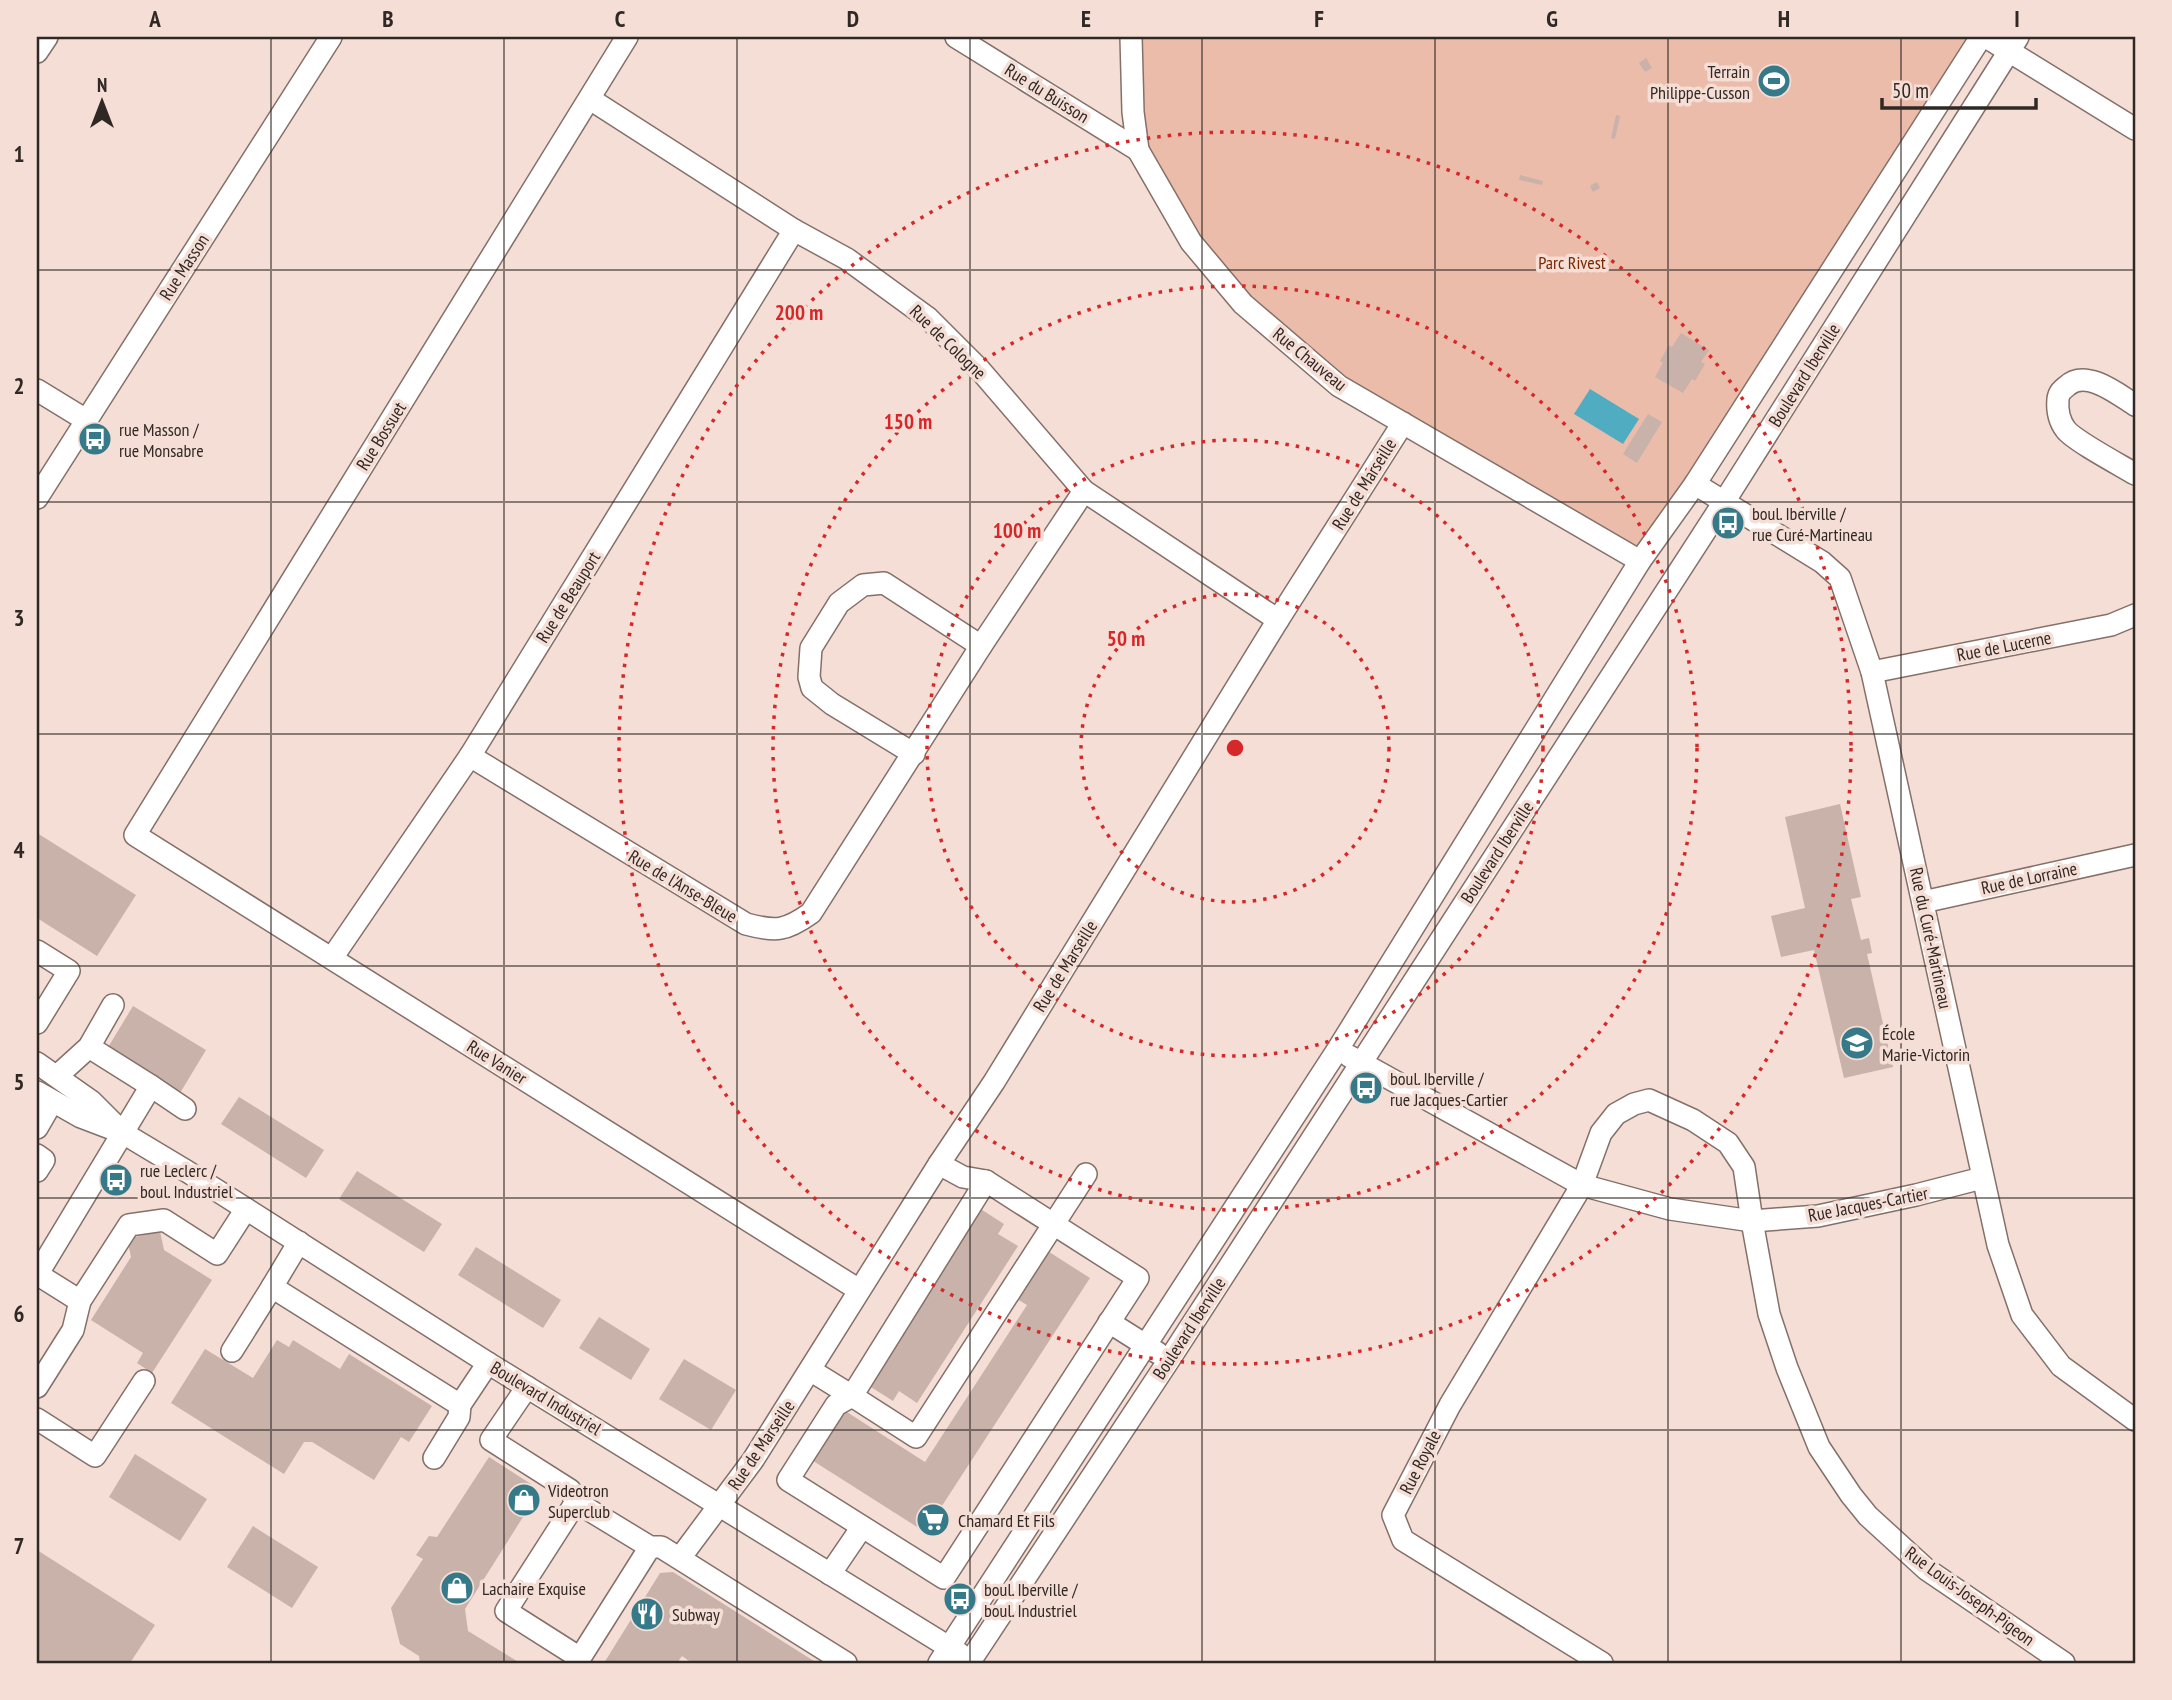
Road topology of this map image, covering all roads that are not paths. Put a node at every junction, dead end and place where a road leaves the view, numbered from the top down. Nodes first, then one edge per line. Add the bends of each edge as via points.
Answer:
1 (47, 37) edge
2 (331, 37) edge
3 (627, 37) edge
4 (956, 37) edge
5 (1131, 37) edge
6 (1983, 37) edge
7 (2014, 44) edge
8 (37, 52) edge
9 (590, 99) junction
10 (2135, 129) edge
11 (1138, 150) junction
12 (794, 230) junction
13 (37, 390) edge
14 (2135, 405) edge
15 (86, 421) junction
16 (1403, 423) junction
17 (2135, 474) edge
18 (1695, 484) junction
19 (1084, 491) junction
20 (37, 498) edge
21 (1724, 502) junction
22 (1640, 561) junction
23 (2135, 615) edge
24 (1278, 620) junction
25 (981, 646) junction
26 (1872, 672) junction
27 (914, 754) junction
28 (470, 756) junction
29 (135, 835) joint
30 (2135, 855) edge
31 (1923, 902) junction
32 (37, 951) edge
33 (332, 958) junction
34 (43, 998) edge
35 (113, 1005) dead end
36 (37, 1023) edge
37 (89, 1047) junction
38 (1338, 1049) junction
39 (37, 1063) edge
40 (1360, 1064) junction
41 (57, 1076) junction
42 (151, 1086) junction
43 (45, 1097) edge
44 (186, 1109) dead end
45 (37, 1128) edge
46 (123, 1133) junction
47 (37, 1155) edge
48 (939, 1164) junction
49 (37, 1171) edge
50 (1086, 1174) dead end
51 (1982, 1178) junction
52 (986, 1181) junction
53 (1581, 1185) junction
54 (246, 1209) junction
55 (1752, 1221) junction
56 (1054, 1225) junction
57 (299, 1242) junction
58 (37, 1275) edge
59 (272, 1287) junction
60 (859, 1290) junction
61 (80, 1301) junction
62 (1109, 1322) junction
63 (1146, 1345) junction
64 (232, 1351) dead end
65 (1169, 1360) junction
66 (488, 1363) junction
67 (810, 1370) junction
68 (144, 1381) dead end
69 (37, 1387) edge
70 (527, 1387) junction
71 (852, 1396) junction
72 (460, 1405) junction
73 (37, 1419) edge
74 (2135, 1420) edge
75 (434, 1458) dead end
76 (576, 1502) junction
77 (720, 1504) junction
78 (862, 1527) junction
79 (650, 1547) junction
80 (680, 1558) junction
81 (830, 1574) junction
82 (944, 1655) edge
83 (970, 1662) edge
84 (846, 1663) edge
85 (1602, 1663) edge
86 (2064, 1663) edge

1 - 8 street
2 - 15 street, Rue Masson
3 - 9 street, Rue Bossuet
4 - 11 street, Rue du Buisson
5 - 11 street, Rue Chauveau
6 - 7 street
6 - 18 street, Boulevard Iberville
7 - 10 street
7 - 21 street, Boulevard Iberville
9 - 12 street, Rue de Cologne
9 - 29 street, Rue Bossuet
11 - 16 street, Rue Chauveau via 1191,242 1243,304 1339,386
12 - 19 street, Rue de Cologne via 847,259 928,318
12 - 28 street, Rue de Beauport
13 - 15 street
14 - 17 street via 2087,380 2070,382 2059,393 2057,407 2068,432
15 - 20 street, Rue Masson
16 - 22 street, Rue Chauveau
16 - 24 street, Rue de Marseille
18 - 21 street, Rue du Curé-Martineau
18 - 22 street, Boulevard Iberville
19 - 24 street, Rue de Cologne
19 - 25 street, Rue de l'Anse-Bleue
21 - 26 street, Rue du Curé-Martineau via 1822,562 1840,578
21 - 40 street, Boulevard Iberville
22 - 38 street, Boulevard Iberville
23 - 26 street, Rue de Lucerne via 2111,625
24 - 48 street, Rue de Marseille
25 - 27 street, Rue de l'Anse-Bleue
25 - 27 street via 884,583 863,585 839,603 811,648 812,688
26 - 31 street, Rue du Curé-Martineau
27 - 28 street, Rue de l'Anse-Bleue via 811,913 794,925 772,931 746,924
28 - 33 street, Rue de Beauport
29 - 33 street, Rue Vanier
30 - 31 street, Rue de Lorraine
31 - 51 street, Rue du Curé-Martineau
32 - 34 street via 69,971
33 - 60 street, Rue Vanier
34 - 36 street
35 - 37 street
37 - 41 street
37 - 42 street
38 - 40 street, Rue Jacques-Cartier
38 - 63 street, Boulevard Iberville
39 - 41 street, Boulevard Industriel
40 - 53 street, Rue Jacques-Cartier
40 - 65 street, Boulevard Iberville
41 - 46 street, Boulevard Industriel
42 - 44 street
42 - 46 street
43 - 45 street
43 - 46 street, Boulevard Industriel
46 - 54 street, Boulevard Industriel
46 - 58 street
47 - 49 street via 44,1160
48 - 52 street via 963,1177
48 - 60 street, Rue de Marseille
50 - 56 street
51 - 55 street, Rue Jacques-Cartier via 1818,1216
51 - 74 street, Rue du Curé-Martineau via 2022,1315 2062,1366
52 - 56 street
52 - 71 street
53 - 55 street, Rue Jacques-Cartier via 1670,1209
53 - 55 street via 1601,1133 1616,1114 1649,1100 1728,1143 1744,1167
53 - 85 street, Rue Royale via 1450,1405 1393,1515 1403,1540
54 - 57 street, Boulevard Industriel
54 - 61 street via 217,1254 164,1220 129,1225
55 - 86 street, Rue Louis-Joseph-Pigeon via 1769,1314 1787,1368 1819,1447 1852,1495 1868,1516 1926,1569
56 - 62 street via 1138,1278
56 - 71 street via 916,1437
57 - 59 street
57 - 66 street, Boulevard Industriel
58 - 61 street
59 - 64 street
59 - 72 street
60 - 67 street, Rue de Marseille
61 - 69 street via 73,1330
62 - 63 street
62 - 78 street via 944,1578
63 - 65 street
63 - 82 street, Boulevard Iberville
65 - 83 street, Boulevard Iberville
66 - 70 street, Boulevard Industriel
66 - 72 street
67 - 71 street
67 - 77 street, Rue de Marseille
68 - 73 street via 95,1456
70 - 76 street via 491,1440 570,1490
70 - 77 street, Boulevard Industriel
71 - 78 street via 836,1405 788,1480
72 - 75 street via 459,1418
76 - 79 street
76 - 79 street via 506,1611 580,1658
77 - 80 street, Rue de Marseille
77 - 81 street, Boulevard Industriel
78 - 81 street
79 - 80 street via 661,1547
80 - 84 street
81 - 82 street, Boulevard Industriel
82 - 83 street, Boulevard Industriel

